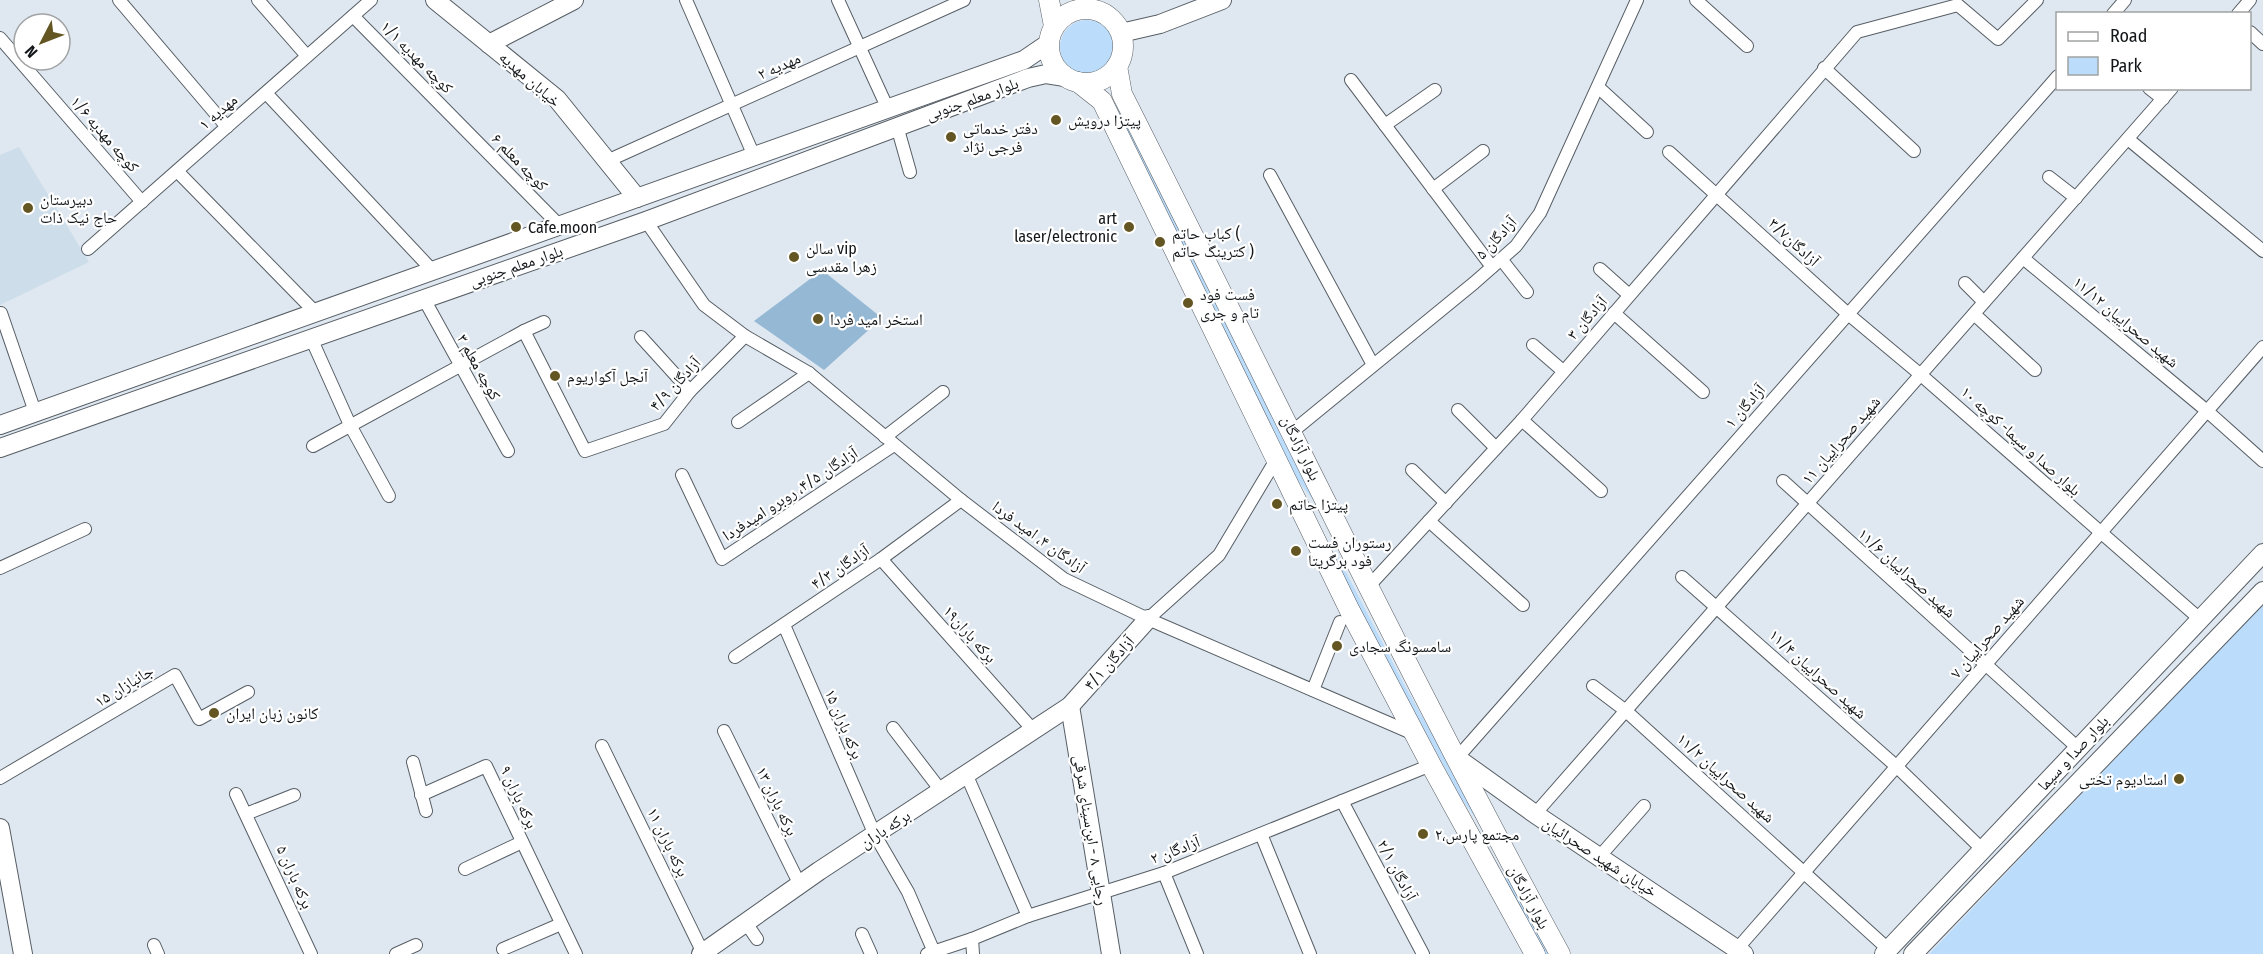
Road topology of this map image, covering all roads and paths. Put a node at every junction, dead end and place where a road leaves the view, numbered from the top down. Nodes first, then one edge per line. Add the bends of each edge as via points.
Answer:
1 (119, 0) edge
2 (371, 0) edge
3 (435, 0) edge
4 (574, 0) edge
5 (686, 0) edge
6 (838, 0) edge
7 (963, 0) edge
8 (1049, 0) edge
9 (1222, 0) edge
10 (1637, 0) edge
11 (1696, 0) edge
12 (2037, 0) edge
13 (2125, 0) edge
14 (2250, 0) edge
15 (555, 4) edge
16 (262, 5) edge
17 (1084, 5) edge
18 (2115, 12) edge
19 (2240, 12) edge
20 (353, 16) junction
21 (1121, 33) junction
22 (2251, 33) edge
23 (1051, 35) junction
24 (0, 38) edge
25 (489, 44) junction
26 (2263, 44) edge
27 (1747, 46) dead end
28 (859, 48) junction
29 (307, 56) junction
30 (1117, 66) junction
31 (1824, 68) junction
32 (2056, 78) edge
33 (1071, 80) junction
34 (1351, 80) dead end
35 (1598, 87) junction
36 (1435, 90) dead end
37 (2152, 90) edge
38 (2170, 90) edge
39 (266, 93) junction
40 (2163, 99) junction
41 (731, 105) junction
42 (887, 107) junction
43 (457, 121) joint
44 (1385, 125) junction
45 (897, 126) junction
46 (227, 127) junction
47 (1647, 132) dead end
48 (800, 139) junction
49 (2128, 139) junction
50 (1914, 150) dead end
51 (1482, 151) dead end
52 (1669, 152) dead end
53 (754, 156) junction
54 (808, 159) junction
55 (607, 161) junction
56 (177, 171) junction
57 (910, 172) dead end
58 (1270, 175) dead end
59 (2049, 177) dead end
60 (1433, 189) junction
61 (1718, 194) junction
62 (637, 198) junction
63 (2076, 198) junction
64 (142, 202) junction
65 (646, 220) junction
66 (560, 226) junction
67 (88, 249) dead end
68 (2263, 251) edge
69 (2023, 258) junction
70 (1496, 263) junction
71 (1600, 268) dead end
72 (433, 271) junction
73 (1965, 283) dead end
74 (1527, 292) dead end
75 (1628, 294) junction
76 (424, 299) junction
77 (1984, 302) junction
78 (316, 313) junction
79 (1614, 313) junction
80 (0, 314) edge
81 (1848, 314) junction
82 (1974, 314) junction
83 (544, 322) dead end
84 (524, 331) junction
85 (745, 336) junction
86 (641, 337) dead end
87 (311, 338) junction
88 (1533, 345) dead end
89 (2263, 347) edge
90 (1373, 365) junction
91 (459, 367) junction
92 (2035, 370) dead end
93 (1563, 371) junction
94 (808, 373) junction
95 (1921, 375) junction
96 (690, 391) junction
97 (943, 392) dead end
98 (1703, 392) dead end
99 (1458, 410) dead end
100 (2207, 411) junction
101 (35, 412) junction
102 (1522, 420) junction
103 (738, 422) dead end
104 (0, 425) edge
105 (350, 425) junction
106 (1293, 431) junction
107 (890, 441) junction
108 (313, 446) dead end
109 (0, 448) edge
110 (1496, 448) junction
111 (508, 451) dead end
112 (1277, 458) junction
113 (2263, 461) edge
114 (1412, 470) dead end
115 (682, 475) dead end
116 (1783, 481) dead end
117 (1601, 491) dead end
118 (389, 496) dead end
119 (961, 500) junction
120 (1446, 503) junction
121 (1807, 505) junction
122 (1430, 521) junction
123 (1340, 528) junction
124 (85, 529) dead end
125 (2100, 533) junction
126 (1316, 540) junction
127 (2263, 553) edge
128 (881, 559) junction
129 (0, 568) edge
130 (1682, 577) dead end
131 (1369, 586) junction
132 (2263, 591) edge
133 (1523, 605) dead end
134 (1718, 606) junction
135 (1148, 619) junction
136 (2201, 620) junction
137 (1340, 622) dead end
138 (784, 625) junction
139 (735, 657) dead end
140 (1984, 665) junction
141 (1593, 686) dead end
142 (1313, 690) junction
143 (248, 692) dead end
144 (1070, 706) junction
145 (1626, 711) junction
146 (892, 728) dead end
147 (724, 731) dead end
148 (1034, 731) junction
149 (1415, 735) junction
150 (602, 746) dead end
151 (2078, 748) junction
152 (1457, 758) junction
153 (413, 762) dead end
154 (1431, 765) junction
155 (1896, 766) junction
156 (967, 776) junction
157 (0, 778) edge
158 (942, 792) junction
159 (236, 794) dead end
160 (294, 795) dead end
161 (421, 795) junction
162 (1342, 801) junction
163 (1644, 806) dead end
164 (426, 811) dead end
165 (246, 814) junction
166 (1535, 814) junction
167 (0, 828) edge
168 (1261, 834) junction
169 (875, 836) junction
170 (522, 842) junction
171 (1502, 846) junction
172 (1983, 850) junction
173 (1600, 856) junction
174 (1483, 857) junction
175 (1512, 866) junction
176 (465, 869) dead end
177 (1805, 871) junction
178 (1164, 873) junction
179 (1493, 875) junction
180 (800, 885) junction
181 (1101, 895) junction
182 (1028, 916) junction
183 (746, 923) junction
184 (561, 924) junction
185 (862, 934) dead end
186 (757, 939) dead end
187 (972, 939) junction
188 (416, 945) dead end
189 (503, 949) dead end
190 (1741, 951) edge
191 (1886, 952) edge
192 (702, 953) edge
193 (930, 953) edge
194 (23, 954) edge
195 (311, 954) edge
196 (396, 954) edge
197 (576, 954) edge
198 (871, 954) edge
199 (973, 954) edge
200 (1111, 954) edge
201 (1197, 954) edge
202 (1310, 954) edge
203 (1423, 954) edge
204 (1535, 954) edge
205 (1560, 954) edge
206 (1913, 954) edge

1 - 46 street
2 - 20 street, مهدیه ۱
3 - 25 main road, خیابان مهدیه
4 - 15 main road
5 - 41 street
6 - 28 street
7 - 28 street, مهدیه ۲
8 - 23 main road
9 - 21 main road via 1160,24
10 - 35 street, آزادگان ۵
11 - 27 street
12 - 31 street, آزادگان ۳ via 1998,39 1958,5 1857,32
13 - 18 street
14 - 19 street
15 - 25 main road
16 - 29 street
17 - 21 main road via 1108,16
17 - 23 main road via 1073,10
20 - 29 street, مهدیه ۱
20 - 43 street, کوچه مهدیه ۱/۱
21 - 30 main road via 1123,45
22 - 26 street
23 - 33 main road via 1050,58
23 - 42 main road, بلوار معلم جنوبی via 1024,60
24 - 64 street, کوچه مهدیه ۱/۶
25 - 55 main road, خیابان مهدیه via 557,99
28 - 41 street, مهدیه ۲
28 - 42 street
29 - 39 street, مهدیه ۱
30 - 33 main road via 1098,82
30 - 106 main road, بلوار آزادگان via 1122,94
31 - 50 street
31 - 61 street, آزادگان ۳
32 - 81 street, آزادگان ۱
33 - 45 main road, بلوار معلم جنوبی via 1046,74 1028,78
33 - 112 main road, بلوار آزادگان via 1102,101
34 - 44 street
35 - 47 street
35 - 70 street, آزادگان ۵ via 1540,213 1516,246
36 - 44 street
37 - 40 street
38 - 40 street, شهید صحراییان ۱۱
39 - 46 street, مهدیه ۱
39 - 72 street
40 - 49 street, شهید صحراییان ۱۱
41 - 53 street
41 - 55 street, مهدیه ۲
42 - 48 main road, بلوار معلم جنوبی
43 - 66 street, کوچه معلم ۶
44 - 60 street
45 - 54 main road, بلوار معلم جنوبی
45 - 57 street
46 - 56 street, مهدیه ۱
48 - 53 main road, بلوار معلم جنوبی
48 - 54 main road
49 - 63 street, شهید صحراییان ۱۱
49 - 68 street
51 - 60 street
52 - 61 street, آزادگان۳/۷
53 - 62 main road, بلوار معلم جنوبی
54 - 65 main road, بلوار معلم جنوبی
55 - 62 main road, خیابان مهدیه
56 - 64 street, مهدیه ۱
56 - 78 street
58 - 90 street
59 - 63 street
60 - 70 street
61 - 75 street, آزادگان ۳
61 - 81 street, آزادگان۳/۷
62 - 66 main road, بلوار معلم جنوبی
63 - 69 street, شهید صحراییان ۱۱
64 - 67 street, مهدیه ۱
65 - 76 main road, بلوار معلم جنوبی
65 - 85 street, آزادگان ۴، امید فردا via 704,305
66 - 72 main road, بلوار معلم جنوبی
69 - 77 street, شهید صحراییان ۱۱
69 - 100 street, شهید صحراییان ۱۱/۱۲
70 - 74 street
70 - 90 street, آزادگان ۵
71 - 75 street
72 - 78 main road, بلوار معلم جنوبی
73 - 77 street
75 - 79 street, آزادگان ۳
76 - 87 main road, بلوار معلم جنوبی
76 - 91 street, کوچه معلم ۳
77 - 82 street, شهید صحراییان ۱۱
78 - 101 main road, بلوار معلم جنوبی
79 - 93 street, آزادگان ۳
79 - 98 street
80 - 101 street
81 - 95 street, آزادگان۳/۷
81 - 152 street, آزادگان ۱
82 - 92 street
82 - 95 street, شهید صحراییان ۱۱
83 - 84 street
84 - 91 street
84 - 96 street, آزادگان ۴/۹ via 585,451 664,424
85 - 94 street, آزادگان ۴، امید فردا
85 - 96 street, آزادگان ۴/۹
86 - 96 street
87 - 105 street
87 - 109 main road, بلوار معلم جنوبی
88 - 93 street
89 - 100 street, شهید صحراییان ۷
90 - 106 street, آزادگان ۵
91 - 105 street
91 - 111 street, کوچه معلم ۳
93 - 102 street, آزادگان ۳
94 - 103 street
94 - 107 street, آزادگان ۴، امید فردا
95 - 121 street, شهید صحراییان ۱۱
95 - 125 street, بلوار صدا و سيما- كوچه ١٠
97 - 107 street
99 - 110 street
100 - 113 street, شهید صحراییان ۱۱/۱۲
100 - 125 street, شهید صحراییان ۷
101 - 104 main road, بلوار معلم جنوبی
102 - 110 street, آزادگان ۳
102 - 117 street
105 - 108 street
105 - 118 street
106 - 123 main road, بلوار آزادگان
107 - 115 street, آزادگان ۴/۵، روبرو امیدفردا via 722,559
107 - 119 street, آزادگان ۴، امید فردا
110 - 120 street, آزادگان ۳
112 - 126 main road, بلوار آزادگان
112 - 135 street via 1219,555
114 - 120 street
116 - 121 street, شهید صحراییان ۱۱/۶
119 - 128 street, آزادگان ۴/۳
119 - 135 street, آزادگان ۴، امید فردا via 1064,579
120 - 122 street, آزادگان ۳
121 - 134 street, شهید صحراییان ۱۱
121 - 140 street, شهید صحراییان ۱۱/۶
122 - 131 street, آزادگان ۳
122 - 133 street
123 - 126 main road
123 - 131 main road, بلوار آزادگان
124 - 129 street
125 - 136 street, بلوار صدا و سيما- كوچه ١٠
125 - 140 street, شهید صحراییان ۷
126 - 149 main road, بلوار آزادگان
127 - 136 main road, بلوار صدا و سیما
128 - 138 street, آزادگان ۴/۳
128 - 148 street, برکه باران۱۹
130 - 134 street, شهید صحراییان ۱۱/۴
131 - 152 main road, بلوار آزادگان
132 - 206 main road, بلوار صدا و سیما
134 - 145 street, شهید صحراییان ۱۱
134 - 155 street, شهید صحراییان ۱۱/۴
135 - 142 street, آزادگان ۴، امید فردا
135 - 144 main road, آزادگان ۴/۱
136 - 151 main road, بلوار صدا و سیما
137 - 142 street
138 - 139 street, آزادگان ۴/۳
138 - 169 street, برکه باران ۱۵
140 - 151 street, شهید صحراییان ۱۱/۶
140 - 155 street, شهید صحراییان ۷
141 - 145 street, شهید صحراییان ۱۱/۲
142 - 149 street, آزادگان ۴، امید فردا
143 - 157 street, جانبازان ۱۵ via 199,719 175,675
144 - 148 main road, برکه باران
144 - 181 main road, رجایی ۸ - ابن‌سینای شرقی
145 - 166 street, شهید صحراییان ۱۱
145 - 177 street, شهید صحراییان ۱۱/۲
146 - 158 street
147 - 180 street, برکه باران ۱۳
148 - 156 main road, برکه باران
149 - 154 main road, بلوار آزادگان
150 - 192 street, برکه باران ۱۱
151 - 172 main road, بلوار صدا و سیما
152 - 166 main road, خیابان شهید صحرائیان
152 - 171 main road, بلوار آزادگان
153 - 161 street
154 - 162 street, آزادگان ۲
154 - 174 main road, بلوار آزادگان
155 - 172 street, شهید صحراییان ۱۱/۴
155 - 177 street, شهید صحراییان ۷
156 - 158 main road, برکه باران
156 - 182 street
158 - 169 main road, برکه باران
159 - 165 street, برکه باران ۵
160 - 165 street
161 - 164 street
161 - 170 street, برکه باران ۹ via 486,766
162 - 168 street, آزادگان ۲
162 - 203 street, آزادگان ۲/۱
163 - 173 street
165 - 195 street, برکه باران ۵
166 - 173 main road, خیابان شهید صحرائیان
167 - 194 main road
168 - 178 street, آزادگان ۲
168 - 202 street
169 - 180 main road, برکه باران
169 - 193 street, برکه باران ۱۵ via 908,892
170 - 176 street, برکه باران ۹
170 - 184 street, برکه باران ۹
171 - 174 main road
171 - 175 main road, بلوار آزادگان
172 - 191 main road, بلوار صدا و سیما
173 - 190 main road, خیابان شهید صحرائیان
174 - 179 main road, بلوار آزادگان
175 - 179 main road
175 - 205 main road, بلوار آزادگان
177 - 190 street, شهید صحراییان ۷
177 - 191 street, شهید صحراییان ۱۱/۲
178 - 181 street, آزادگان ۲
178 - 201 street
179 - 204 main road, بلوار آزادگان
180 - 183 main road, برکه باران
181 - 182 street, آزادگان ۲
181 - 200 main road, رجایی ۸ - ابن‌سینای شرقی
182 - 187 street, آزادگان ۲
183 - 186 street
183 - 192 main road, برکه باران
184 - 189 street
184 - 197 street, برکه باران ۹
185 - 198 street
187 - 193 street, آزادگان ۲
187 - 199 street
188 - 196 street

